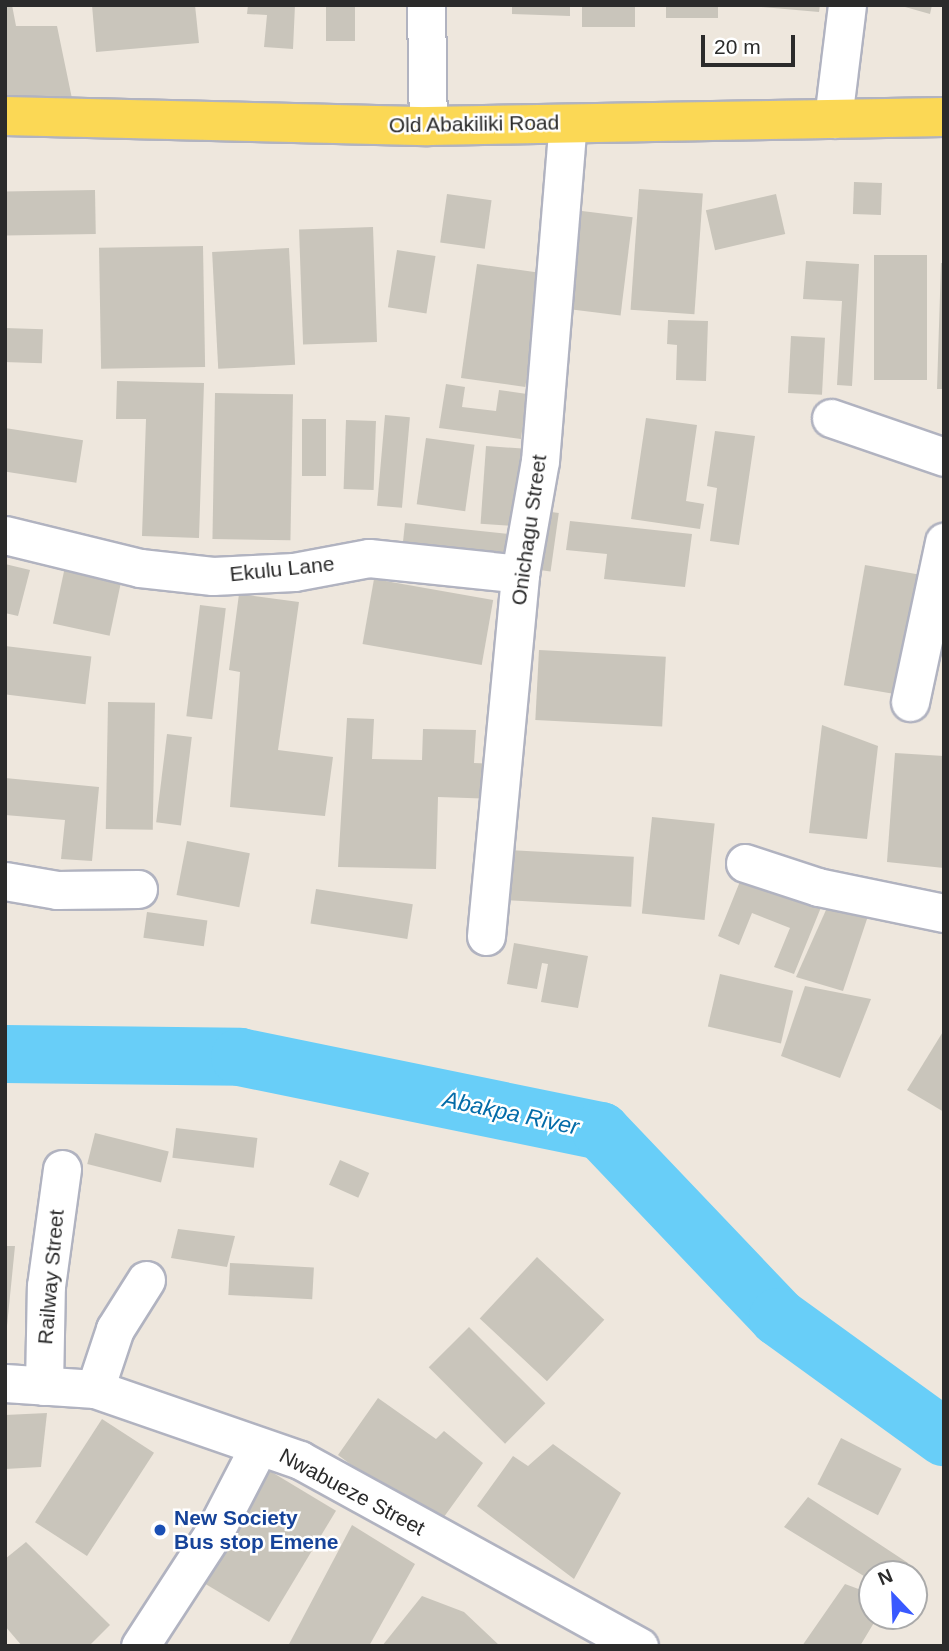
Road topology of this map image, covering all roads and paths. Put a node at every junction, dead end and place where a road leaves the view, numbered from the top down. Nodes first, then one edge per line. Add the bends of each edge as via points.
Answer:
1 (426, 5) edge
2 (847, 5) edge
3 (5, 116) edge
4 (944, 117) edge
5 (833, 119) junction
6 (568, 123) junction
7 (428, 126) junction
8 (831, 418) dead end
9 (944, 457) edge
10 (5, 535) edge
11 (944, 542) edge
12 (520, 574) junction
13 (910, 702) dead end
14 (745, 863) dead end
15 (5, 881) edge
16 (138, 889) dead end
17 (944, 913) edge
18 (486, 936) dead end
19 (62, 1169) dead end
20 (146, 1280) dead end
21 (5, 1383) edge
22 (44, 1386) junction
23 (94, 1389) junction
24 (259, 1446) junction
25 (580, 1633) edge
26 (140, 1646) edge
27 (639, 1646) edge

1 - 7 street
2 - 5 street
3 - 7 main road, Old Abakiliki Road
4 - 5 main road, Old Abakiliki Road
5 - 6 main road, Old Abakiliki Road
6 - 7 main road, Old Abakiliki Road
6 - 12 street, Onichagu Street via 540,461
8 - 9 street
10 - 12 street, Ekulu Lane via 140,568 213,576 293,572 369,558
11 - 13 street
12 - 18 street, Onichagu Street
14 - 17 street via 818,887
15 - 16 street via 57,890
19 - 22 street, Railway Street via 46,1286
20 - 23 street via 114,1329
21 - 22 street, Nwabueze Street
22 - 23 street, Nwabueze Street
23 - 24 street, Nwabueze Street
24 - 25 street, Nwabueze Street via 343,1482
24 - 26 street via 216,1529
25 - 27 street, Nwabueze Street

